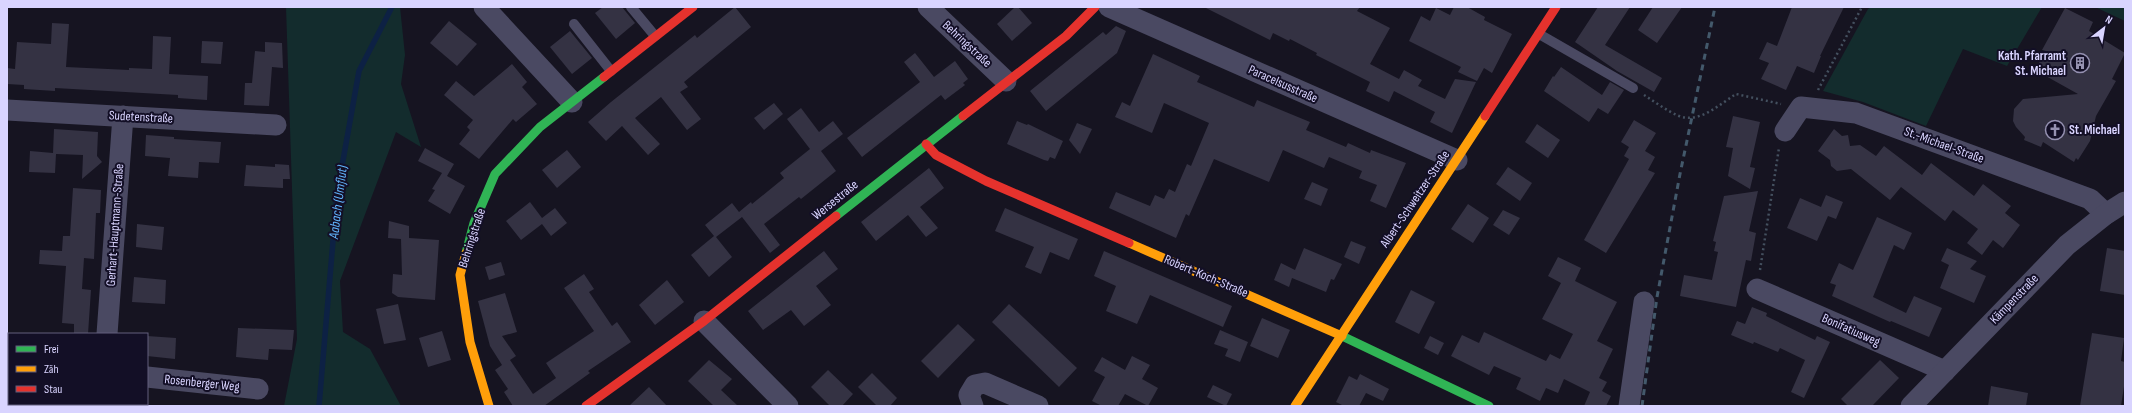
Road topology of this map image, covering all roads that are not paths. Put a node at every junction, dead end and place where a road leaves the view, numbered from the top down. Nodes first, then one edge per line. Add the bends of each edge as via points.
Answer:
1 (484, 7) edge
2 (631, 7) edge
3 (693, 7) edge
4 (928, 7) edge
5 (1095, 7) edge
6 (1109, 7) edge
7 (1556, 7) edge
8 (574, 24) dead end
9 (1539, 34) junction
10 (655, 36) junction
11 (611, 71) junction
12 (1006, 82) junction
13 (1633, 88) road end
14 (572, 102) junction
15 (7, 110) edge
16 (123, 116) junction
17 (276, 126) dead end
18 (1785, 131) road end
19 (926, 144) junction
20 (1457, 160) junction
21 (2125, 202) edge
22 (2106, 214) junction
23 (1757, 289) road end
24 (1644, 302) dead end
25 (704, 321) junction
26 (107, 333) edge
27 (1340, 335) junction
28 (1944, 371) junction
29 (148, 377) edge
30 (258, 389) dead end
31 (489, 406) edge
32 (586, 406) edge
33 (788, 406) edge
34 (973, 406) edge
35 (1038, 406) edge
36 (1296, 406) edge
37 (1489, 406) edge
38 (1629, 406) edge
39 (1911, 406) edge

1 - 14 street
2 - 10 lane
3 - 10 street, Behringstraße
4 - 12 street, Behringstraße
5 - 12 street, Wersestraße via 1066,36
6 - 20 street, Paracelsusstraße
7 - 9 street, Albert-Schweitzer-Straße
8 - 11 lane
9 - 13 lane
9 - 20 street, Albert-Schweitzer-Straße
10 - 11 street, Behringstraße
11 - 14 street, Behringstraße
12 - 19 street, Wersestraße
14 - 31 street, Behringstraße via 540,127 495,174 474,222 460,275 470,342
15 - 16 street, Sudetenstraße
16 - 17 street, Sudetenstraße
16 - 26 street, Gerhart-Hauptmann-Straße
18 - 22 street, St.-Michael-Straße via 1802,107 1856,113 2090,199
19 - 25 street, Wersestraße
19 - 27 street, Robert-Koch-Straße via 936,155 986,181
20 - 27 street, Albert-Schweitzer-Straße
21 - 22 street, Kämpenstraße
22 - 28 street, Kämpenstraße via 2067,245
23 - 28 street, Bonifatiusweg
24 - 38 street
25 - 32 street, Wersestraße
25 - 33 street
27 - 36 street, Albert-Schweitzer-Straße
27 - 37 street, Robert-Koch-Straße
28 - 39 street, Kämpenstraße
29 - 30 street, Rosenberger Weg
34 - 35 street via 969,395 975,385 985,383

